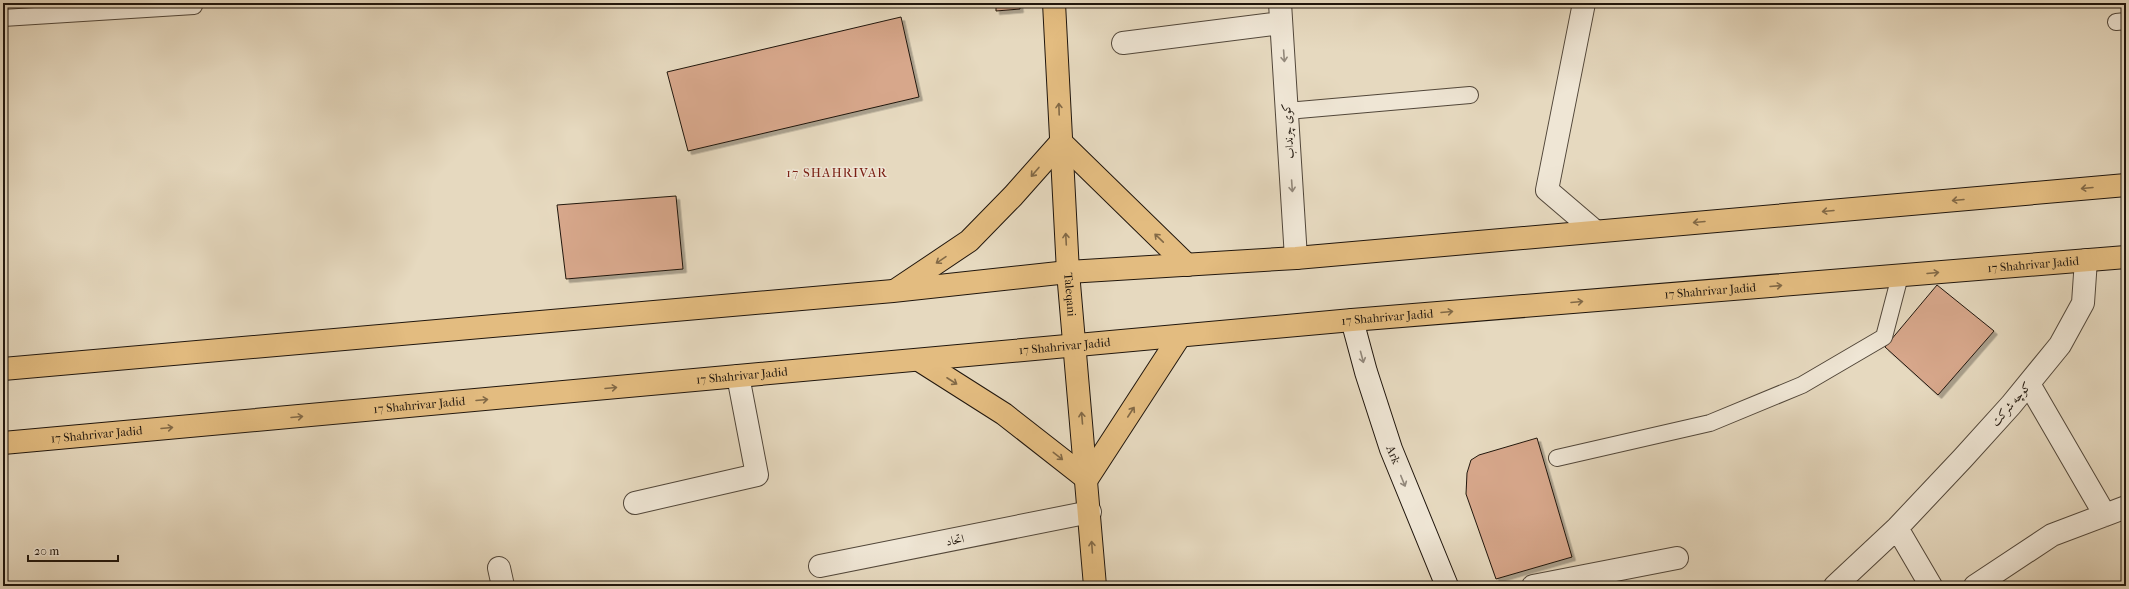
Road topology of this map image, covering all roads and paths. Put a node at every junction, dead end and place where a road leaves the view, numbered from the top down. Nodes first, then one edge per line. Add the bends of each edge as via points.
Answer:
1 (1054, 3) edge
2 (1584, 3) edge
3 (194, 6) dead end
4 (1281, 13) edge
5 (3, 18) edge
6 (1123, 43) dead end
7 (1470, 95) dead end
8 (1287, 111) junction
9 (1061, 142) junction
10 (2126, 185) edge
11 (1595, 231) junction
12 (2126, 257) edge
13 (1296, 258) junction
14 (2086, 260) junction
15 (1187, 265) junction
16 (1068, 272) junction
17 (1900, 276) junction
18 (893, 292) junction
19 (1352, 320) junction
20 (1180, 336) junction
21 (1074, 346) junction
22 (919, 360) junction
23 (3, 369) edge
24 (738, 376) junction
25 (2029, 384) junction
26 (3, 443) edge
27 (1557, 458) dead end
28 (1087, 480) junction
29 (634, 504) dead end
30 (2126, 507) edge
31 (1090, 512) junction
32 (2105, 515) junction
33 (1898, 528) junction
34 (1676, 558) dead end
35 (820, 566) dead end
36 (1629, 577) edge
37 (1095, 586) edge
38 (1447, 586) edge
39 (1533, 586) edge
40 (1835, 586) edge
41 (1931, 586) edge
42 (1974, 586) edge

9 -> 1 main road, Taleqani
2 - 11 street via 1547,190
3 - 5 lane
4 - 6 street
4 -> 8 street, کوی چرنداب
7 - 8 lane
8 -> 13 street, کوی چرنداب
15 -> 9 main road
16 -> 9 main road, Taleqani
9 -> 18 main road via 1014,196 969,241
10 -> 11 main road
11 - 13 main road
12 - 14 main road, 17 Shahrivar Jadid
13 - 15 main road
17 -> 14 main road, 17 Shahrivar Jadid
14 - 25 street, کوچه شرکت via 2083,304 2060,345
15 - 16 main road
16 - 18 main road
16 - 21 main road, Taleqani
19 -> 17 main road, 17 Shahrivar Jadid
17 - 27 lane via 1884,337 1802,385 1710,424
18 - 23 main road
19 - 20 main road, 17 Shahrivar Jadid
19 -> 38 street, Ark via 1391,449
20 - 21 main road, 17 Shahrivar Jadid
28 -> 20 main road
21 - 22 main road, 17 Shahrivar Jadid
28 -> 21 main road, Taleqani
22 - 24 main road, 17 Shahrivar Jadid
22 -> 28 main road via 1004,414
26 -> 24 main road, 17 Shahrivar Jadid
24 - 29 street via 758,475
25 - 32 street
25 - 33 street, کوچه شرکت
28 - 31 main road, Taleqani
30 - 32 street
31 - 35 street, اتحاد
37 -> 31 main road, Taleqani
32 - 42 street via 2052,535
33 - 40 street, کوچه شرکت
33 - 41 street
34 - 36 street
36 - 39 street

